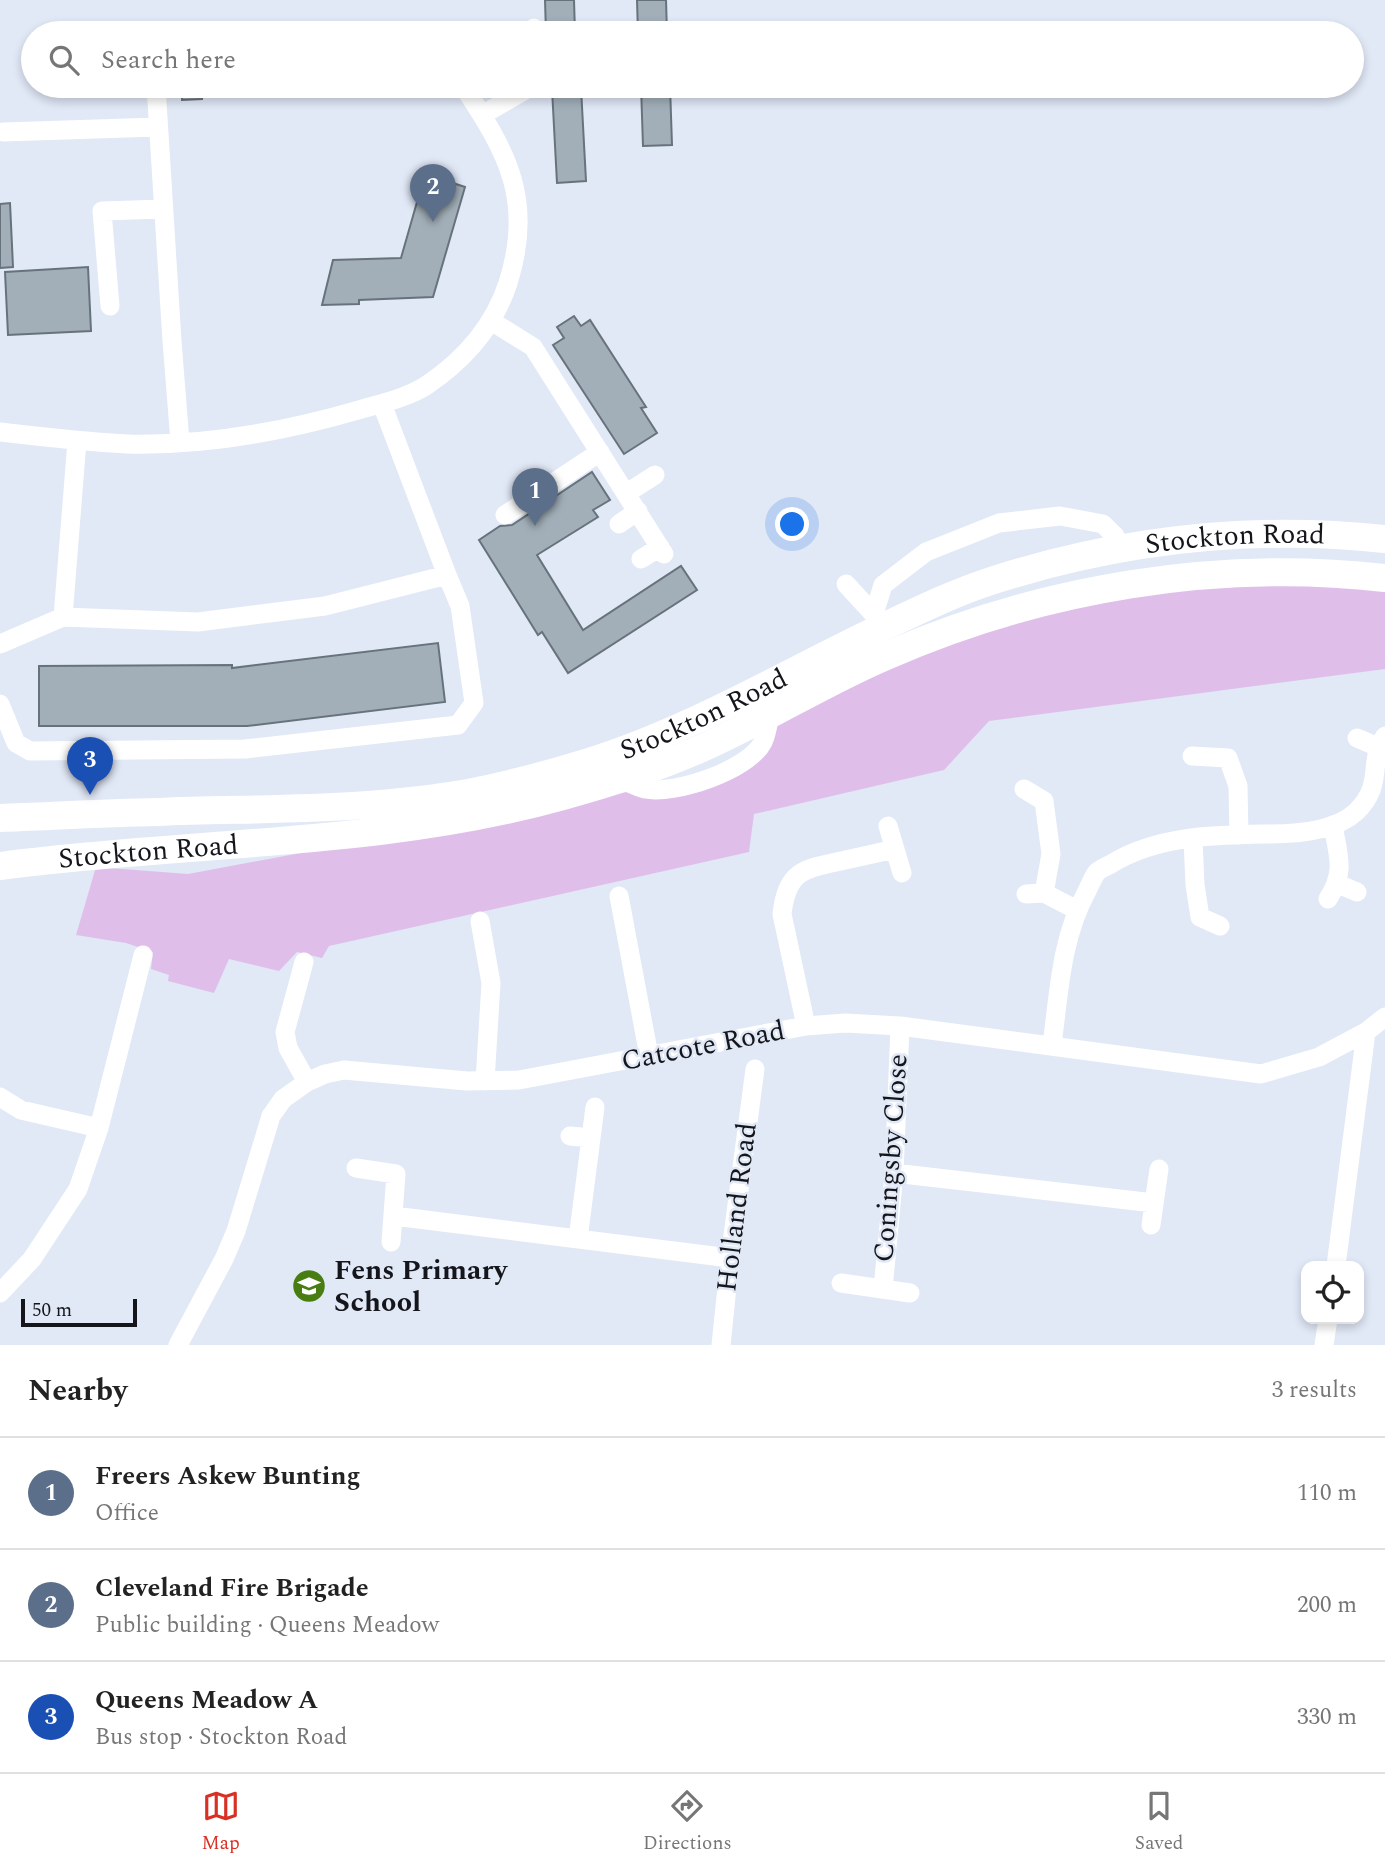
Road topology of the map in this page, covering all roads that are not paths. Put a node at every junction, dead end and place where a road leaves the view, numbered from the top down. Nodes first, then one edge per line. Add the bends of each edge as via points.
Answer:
1 (157, 98) edge
2 (471, 98) edge
3 (511, 98) edge
4 (482, 115) junction
5 (158, 127) junction
6 (3, 132) dead end
7 (163, 209) junction
8 (110, 306) dead end
9 (491, 321) junction
10 (382, 404) junction
11 (0, 432) edge
12 (77, 441) junction
13 (180, 442) junction
14 (600, 452) junction
15 (655, 475) dead end
16 (627, 493) junction
17 (638, 511) junction
18 (505, 515) dead end
19 (619, 524) dead end
20 (1381, 537) edge
21 (1118, 548) junction
22 (641, 559) dead end
23 (447, 575) junction
24 (1385, 578) edge
25 (846, 584) dead end
26 (63, 617) junction
27 (879, 620) junction
28 (0, 644) edge
29 (0, 704) edge
30 (1357, 738) dead end
31 (1381, 741) edge
32 (1192, 756) dead end
33 (1024, 789) dead end
34 (0, 818) edge
35 (1333, 825) junction
36 (888, 826) dead end
37 (1239, 835) junction
38 (1193, 838) junction
39 (895, 849) junction
40 (1, 866) edge
41 (902, 873) dead end
42 (1357, 892) dead end
43 (620, 896) dead end
44 (1077, 910) junction
45 (480, 921) dead end
46 (1220, 926) dead end
47 (144, 955) dead end
48 (304, 962) dead end
49 (138, 980) junction
50 (157, 987) dead end
51 (1385, 1017) edge
52 (806, 1026) junction
53 (900, 1027) junction
54 (1366, 1032) junction
55 (1052, 1045) junction
56 (649, 1056) junction
57 (755, 1069) dead end
58 (307, 1082) junction
59 (485, 1082) junction
60 (0, 1097) edge
61 (595, 1107) dead end
62 (99, 1128) junction
63 (570, 1136) dead end
64 (591, 1138) junction
65 (356, 1168) dead end
66 (1159, 1169) dead end
67 (894, 1173) junction
68 (1154, 1203) junction
69 (394, 1216) junction
70 (1151, 1225) dead end
71 (578, 1239) junction
72 (391, 1242) dead end
73 (730, 1258) junction
74 (1337, 1261) edge
75 (841, 1283) dead end
76 (883, 1289) junction
77 (0, 1293) edge
78 (910, 1293) dead end
79 (1327, 1324) edge
80 (178, 1345) edge
81 (721, 1345) edge
82 (1324, 1345) edge

1 - 5 street
2 - 4 street
3 - 4 street
4 - 9 street via 515,183 519,222 516,258
5 - 6 street
5 - 7 street
7 - 8 street via 102,211
7 - 13 street
9 - 10 street via 456,363 424,387
9 - 14 street via 533,346
10 - 13 street via 253,435
10 - 23 street
11 - 12 street
12 - 13 street
12 - 26 street
14 - 16 street
14 - 18 street
15 - 16 street
16 - 17 street
17 - 19 street
17 - 22 street via 662,550
20 - 21 highway, Stockton Road via 1208,535
21 - 27 highway, Stockton Road via 992,580
21 - 27 street via 1115,536 1103,524 1060,516 999,523 926,552 883,585
23 - 26 street via 325,606 198,622
23 - 29 street via 460,606 474,703 458,725 244,749 30,751 16,743
24 - 40 highway, Stockton Road via 1290,572 1211,576 1066,597 960,626 884,656 693,752 537,803 415,827
25 - 27 street
26 - 28 street
27 - 34 highway, Stockton Road via 667,733 589,762 512,783 354,805
30 - 31 street
31 - 35 street via 1370,796
32 - 37 street via 1228,758 1238,786
33 - 44 street via 1049,795 1051,854 1035,894
35 - 37 street via 1289,834
35 - 42 street via 1340,870 1333,891
36 - 39 street
37 - 38 street
38 - 44 street via 1149,845 1097,872
38 - 46 street via 1193,921
39 - 41 street
39 - 52 street via 806,869 784,897 782,914
43 - 56 street
44 - 55 street via 1065,947
45 - 59 street via 479,945 491,983
47 - 49 street
48 - 58 street via 285,1032 288,1048
49 - 50 street
49 - 62 street
51 - 54 street, Catcote Road
52 - 53 street, Catcote Road
52 - 56 street, Catcote Road
53 - 55 street, Catcote Road
53 - 67 street, Coningsby Close
54 - 55 street, Catcote Road via 1319,1058 1261,1074
54 - 74 street
56 - 59 street, Catcote Road
57 - 73 street, Holland Road
58 - 59 street, Catcote Road via 344,1070
58 - 80 street, Catcote Road via 282,1099 271,1116 236,1231
60 - 62 street via 21,1110
61 - 64 street
62 - 77 street via 78,1189 32,1259
63 - 64 street
64 - 71 street
65 - 69 street via 396,1174
66 - 68 street
67 - 68 street
67 - 76 street, Coningsby Close
68 - 70 street
69 - 71 street
69 - 72 street
71 - 73 street
73 - 81 street, Holland Road
75 - 76 street, Coningsby Close
76 - 78 street, Coningsby Close
79 - 82 street

